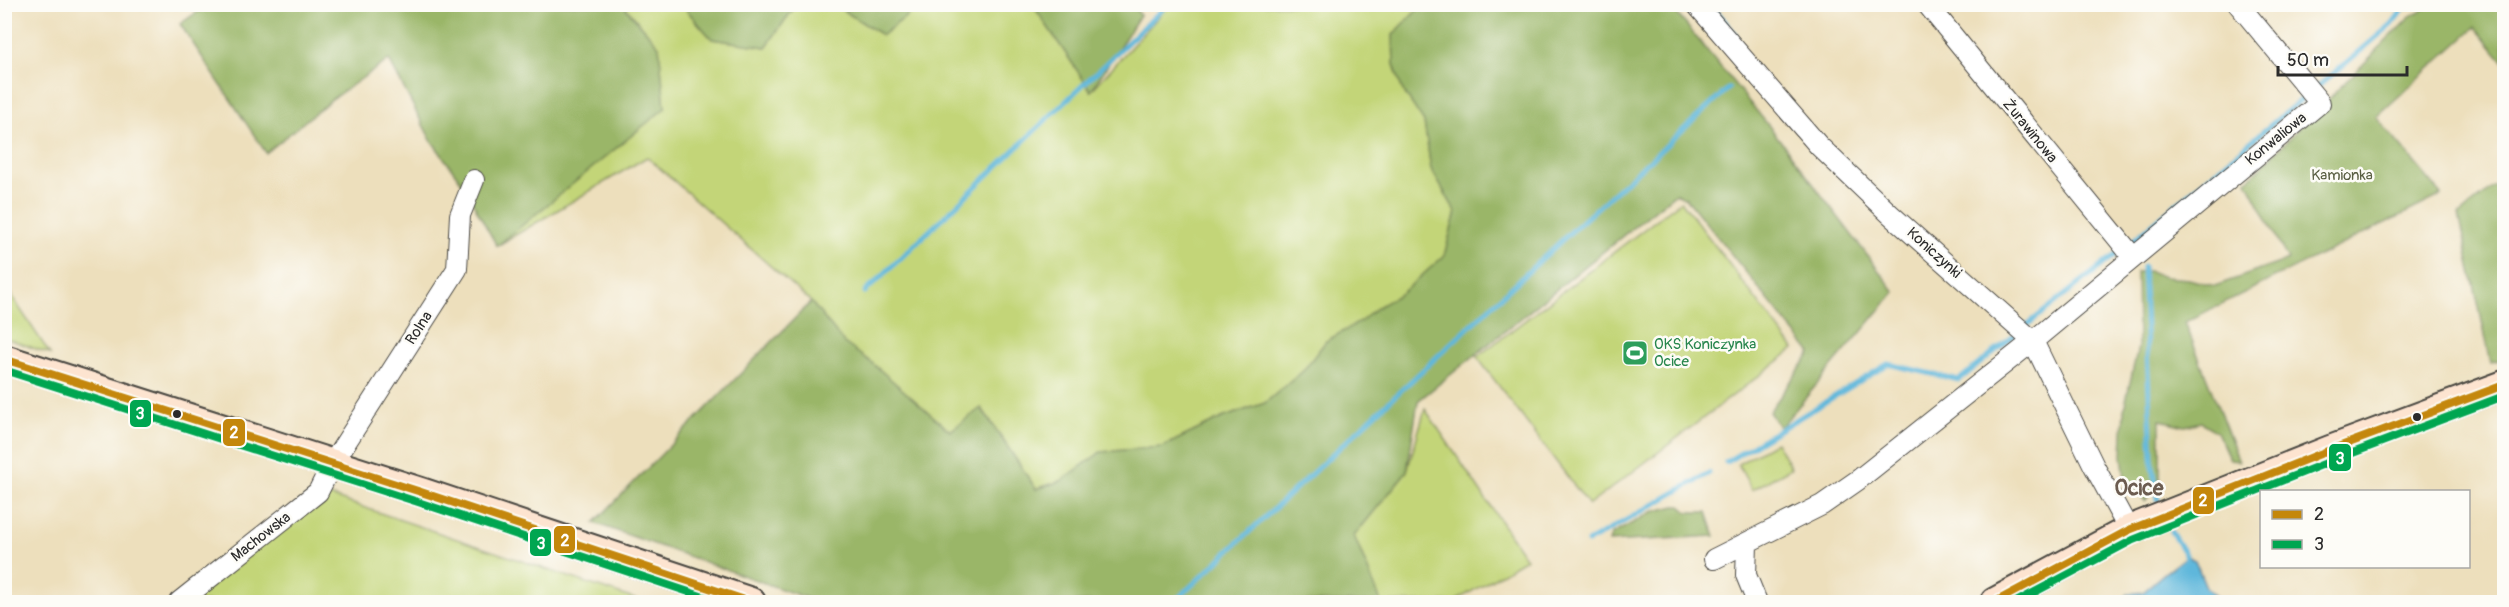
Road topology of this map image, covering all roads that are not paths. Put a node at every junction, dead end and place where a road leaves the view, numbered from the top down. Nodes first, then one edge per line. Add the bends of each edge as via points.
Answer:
1 (1696, 4) edge
2 (1927, 4) edge
3 (2238, 4) edge
4 (474, 180) dead end
5 (2133, 257) junction
6 (2033, 341) junction
7 (4, 360) edge
8 (2505, 385) edge
9 (332, 464) junction
10 (2129, 530) junction
11 (1747, 544) junction
12 (1713, 560) dead end
13 (179, 603) edge
14 (751, 603) edge
15 (1757, 603) edge
16 (1995, 603) edge

1 - 6 street, Koniczynki via 1819,146
2 - 5 street, Żurawinowa
3 - 5 street, Konwaliowa via 2320,104
4 - 9 street, Rolna via 460,215 457,269
5 - 6 street
6 - 10 street, Koniczynki
6 - 11 street via 1858,480 1822,505
7 - 9 street
8 - 10 street
9 - 13 street, Machowska via 318,492
9 - 14 street
10 - 16 street
11 - 12 street
11 - 15 street via 1746,575

